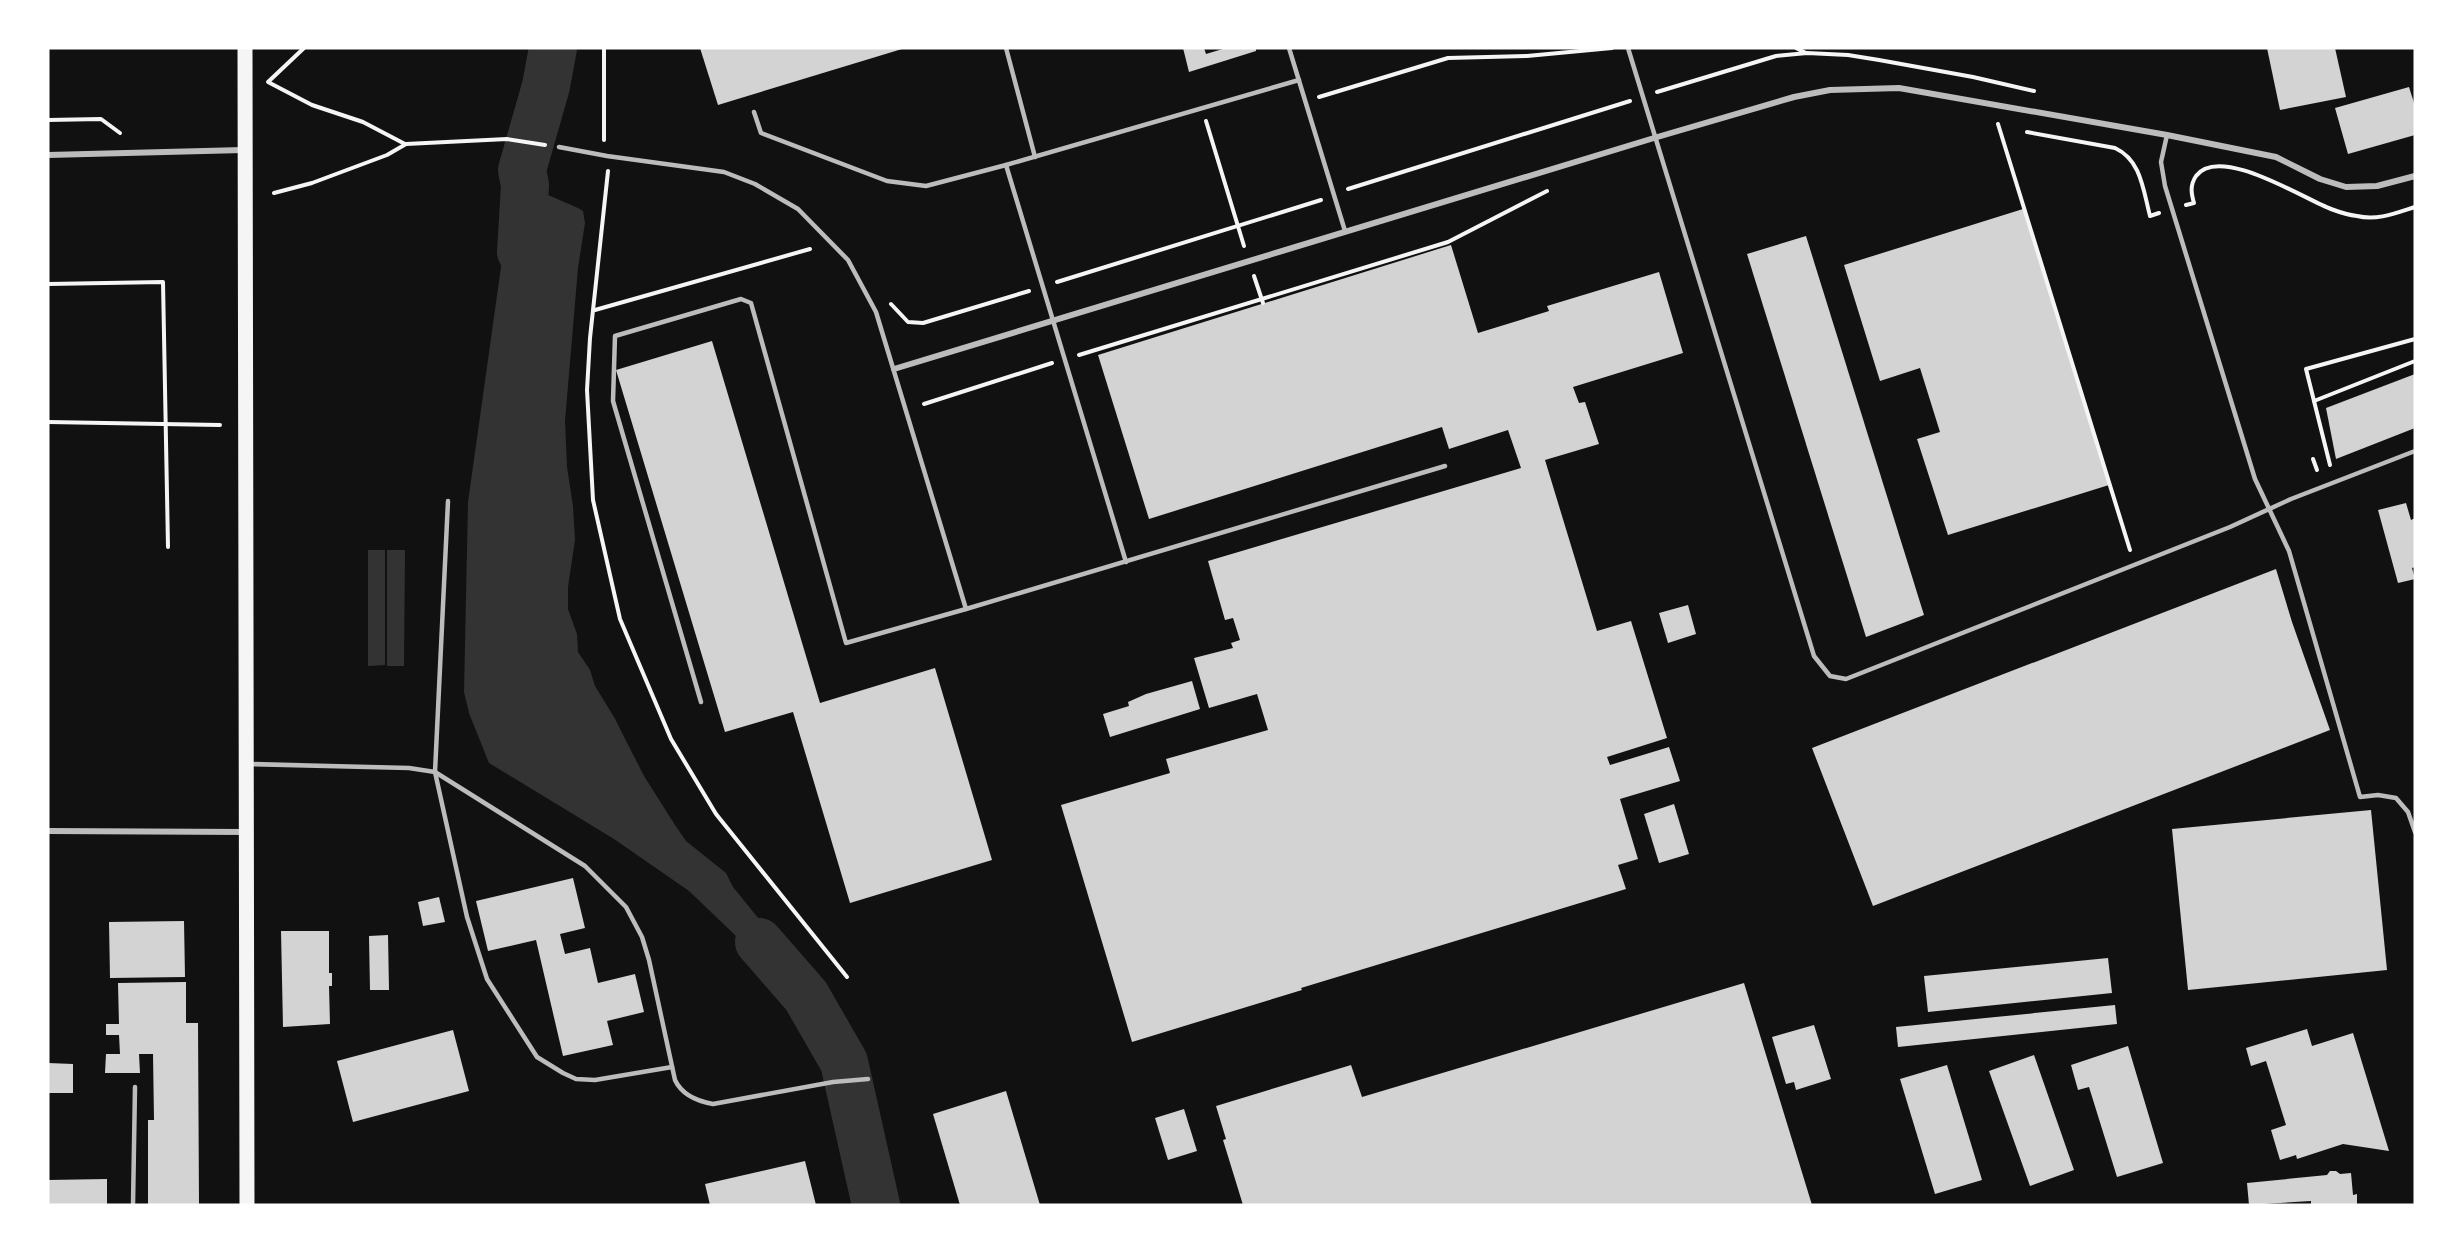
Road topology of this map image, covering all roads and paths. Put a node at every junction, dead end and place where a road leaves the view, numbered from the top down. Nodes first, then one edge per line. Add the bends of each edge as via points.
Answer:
1 (245, 48) edge
2 (304, 48) edge
3 (604, 48) edge
4 (1006, 48) edge
5 (1289, 48) edge
6 (1612, 48) edge
7 (1628, 48) edge
8 (1796, 48) edge
9 (1807, 53) junction
10 (1299, 80) junction
11 (2034, 91) dead end
12 (1643, 97) junction
13 (1305, 101) junction
14 (1202, 108) junction
15 (754, 112) dead end
16 (48, 120) edge
17 (1998, 124) dead end
18 (2027, 132) dead end
19 (120, 133) dead end
20 (2167, 135) junction
21 (1654, 138) junction
22 (593, 141) dead end
23 (604, 142) junction
24 (614, 142) dead end
25 (406, 144) junction
26 (559, 147) joint
27 (244, 150) junction
28 (48, 155) edge
29 (1035, 157) junction
30 (1006, 165) junction
31 (2415, 176) edge
32 (1547, 190) dead end
33 (274, 194) dead end
34 (1334, 196) junction
35 (2194, 202) dead end
36 (2415, 207) edge
37 (2151, 216) dead end
38 (1237, 226) junction
39 (1345, 231) junction
40 (810, 249) dead end
41 (1249, 261) junction
42 (48, 284) edge
43 (1042, 287) junction
44 (889, 301) dead end
45 (1262, 302) junction
46 (595, 310) dead end
47 (1052, 321) junction
48 (2415, 339) edge
49 (1064, 359) junction
50 (2415, 361) edge
51 (894, 369) junction
52 (2314, 401) junction
53 (924, 404) dead end
54 (48, 422) edge
55 (165, 424) junction
56 (220, 425) dead end
57 (2415, 451) edge
58 (2313, 459) dead end
59 (2330, 465) dead end
60 (1445, 466) dead end
61 (2317, 470) dead end
62 (448, 501) dead end
63 (2268, 509) junction
64 (168, 547) dead end
65 (2131, 550) dead end
66 (1126, 562) junction
67 (966, 609) junction
68 (701, 702) dead end
69 (246, 764) junction
70 (435, 772) junction
71 (48, 831) edge
72 (246, 832) junction
73 (2415, 832) edge
74 (672, 1067) junction
75 (868, 1079) dead end
76 (135, 1087) dead end
77 (133, 1205) edge
78 (247, 1205) edge

1 - 27 main road
2 - 25 path via 268,82
3 - 23 path
4 - 29 lane
5 - 10 lane
6 - 13 path via 1448,58
7 - 12 lane
8 - 9 path
9 - 11 path via 1879,60
9 - 12 path via 1776,56
10 - 13 lane
10 - 14 lane
12 - 21 lane
12 - 34 path via 1357,185
13 - 34 lane
14 - 29 lane
14 - 38 path
15 - 30 lane via 761,134 887,181 926,186
16 - 19 path via 101,119
17 - 65 path
18 - 37 path via 2125,153 2135,164
20 - 21 street via 1899,88 1863,88 1794,97
20 - 31 street via 2276,157 2346,187 2377,186
20 - 63 lane via 2161,162 2165,186 2255,479
21 - 39 street
21 - 63 lane via 1814,656 1830,676 1846,679
22 - 23 path
23 - 24 path
25 - 26 path via 507,140
25 - 33 path via 387,155
26 - 51 lane via 724,172 755,184 798,209 848,260 876,312
27 - 28 street
27 - 69 main road
29 - 30 lane
30 - 43 lane
32 - 45 path via 1448,242
34 - 38 path
34 - 39 lane
35 - 36 path via 2192,181 2206,168 2217,167 2270,179 2331,209 2359,217 2377,218
38 - 41 path
38 - 43 path
39 - 41 street
40 - 46 path
41 - 45 path
41 - 47 street
42 - 55 path via 164,282
43 - 44 path via 923,323 908,322
43 - 47 lane
45 - 49 path
47 - 49 lane
47 - 51 street
48 - 52 path via 2306,369
49 - 53 path
49 - 66 lane
50 - 52 path
51 - 67 lane
52 - 59 path
54 - 55 path
55 - 56 path
55 - 64 path
57 - 63 lane
58 - 61 path
60 - 66 lane
62 - 70 lane
63 - 73 lane via 2289,551 2360,798 2396,798 2408,812
66 - 67 lane
67 - 68 lane via 846,643 752,303 741,299 615,336 613,401
69 - 70 lane
69 - 72 main road
70 - 74 lane via 585,866 626,907 649,960
70 - 74 lane via 478,955 487,979 537,1057 576,1079 595,1080
71 - 72 street
72 - 78 main road
74 - 75 lane via 678,1087 701,1102 713,1104
76 - 77 lane

